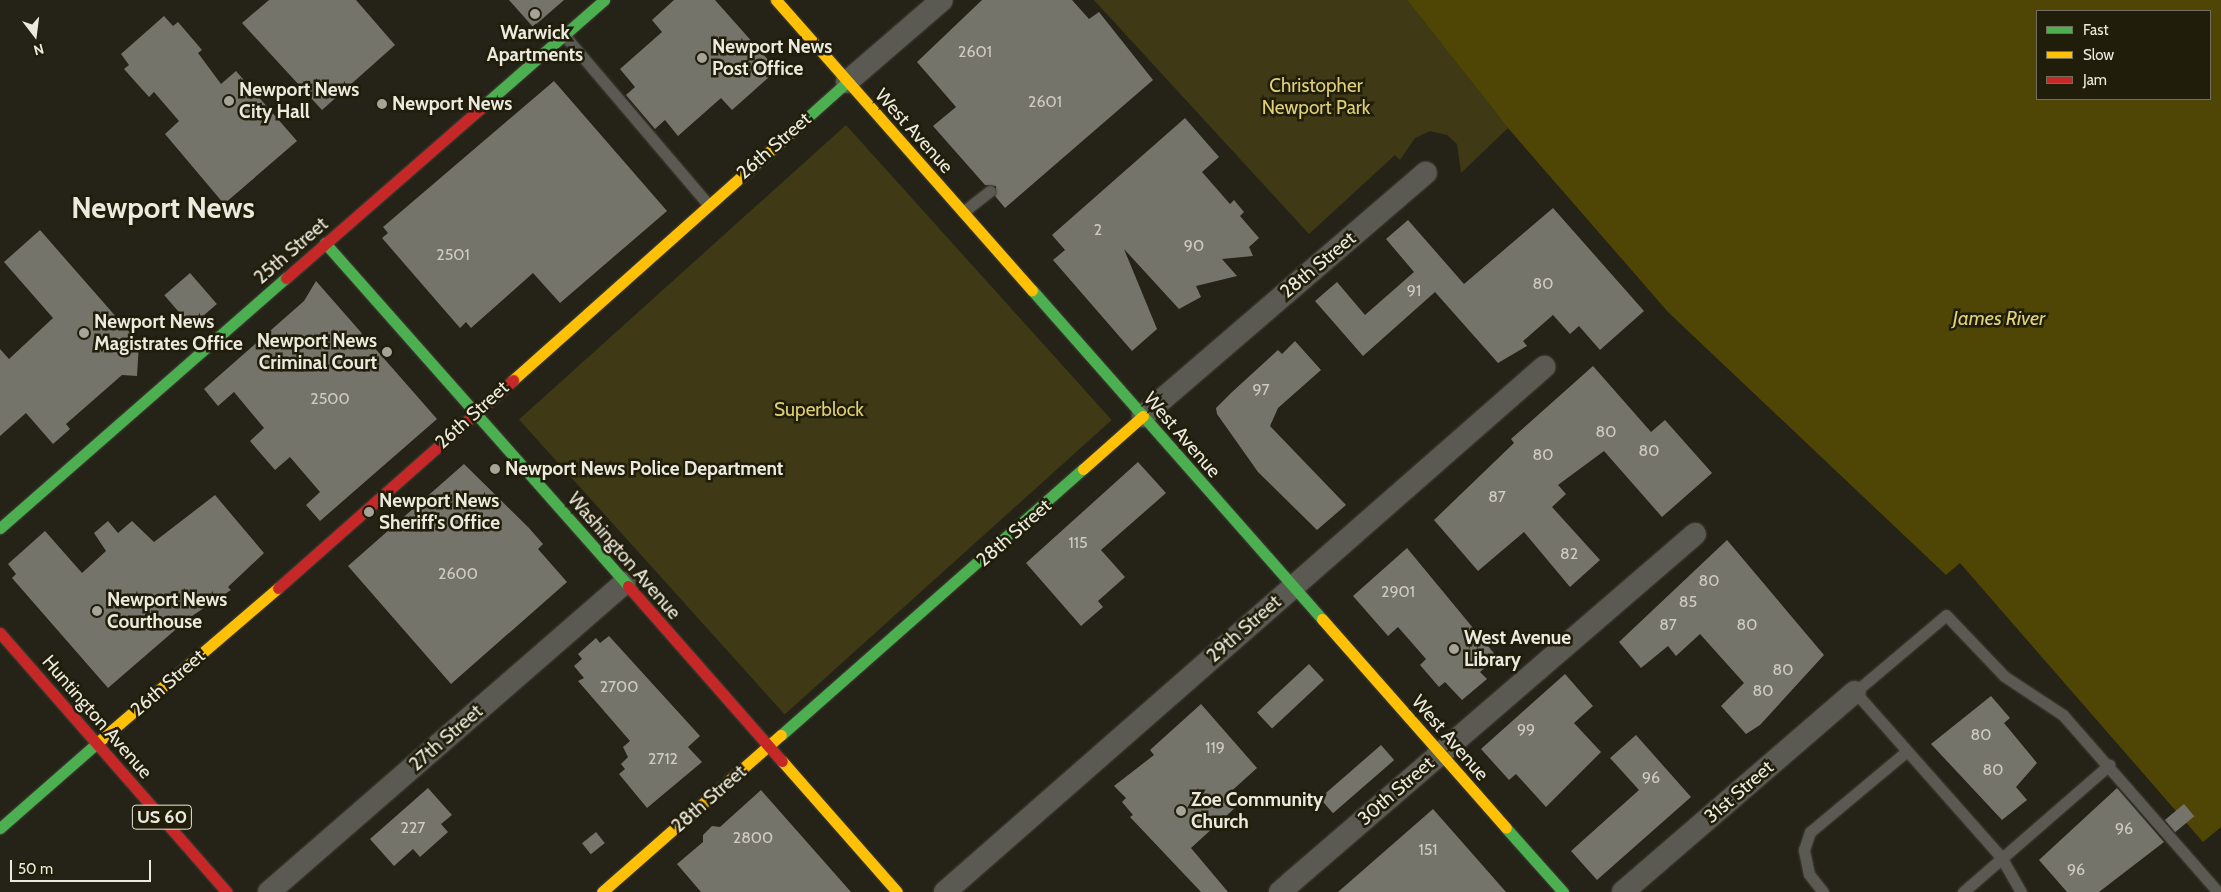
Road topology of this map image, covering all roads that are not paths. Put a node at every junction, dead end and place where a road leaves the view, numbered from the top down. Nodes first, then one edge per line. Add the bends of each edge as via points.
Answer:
1 (604, 0) edge
2 (776, 0) edge
3 (942, 0) edge
4 (564, 35) junction
5 (847, 82) junction
6 (1426, 173) dead end
7 (990, 191) dead end
8 (708, 204) junction
9 (963, 212) junction
10 (325, 243) junction
11 (1544, 367) dead end
12 (473, 413) junction
13 (1143, 416) junction
14 (0, 528) edge
15 (1695, 534) dead end
16 (624, 583) junction
17 (1292, 586) junction
18 (0, 633) edge
19 (1855, 692) junction
20 (97, 744) junction
21 (768, 747) junction
22 (1907, 750) junction
23 (1440, 753) junction
24 (2109, 765) junction
25 (0, 828) edge
26 (2001, 858) junction
27 (227, 892) edge
28 (269, 892) edge
29 (602, 892) edge
30 (896, 892) edge
31 (945, 892) edge
32 (1280, 892) edge
33 (1563, 892) edge
34 (1623, 892) edge
35 (1823, 892) edge
36 (1963, 892) edge
37 (2021, 892) edge
38 (2218, 892) edge

1 - 4 street, 25th Street
2 - 5 street, West Avenue
3 - 5 street, 26th Street
4 - 8 lane
4 - 10 street, 25th Street
5 - 8 street, 26th Street
5 - 9 street, West Avenue
6 - 13 street, 28th Street
7 - 9 lane
8 - 12 street, 26th Street
9 - 13 street, West Avenue
10 - 12 street, Washington Avenue
10 - 14 street, 25th Street
11 - 17 street, 29th Street
12 - 16 street, Washington Avenue
12 - 20 street, 26th Street
13 - 17 street, West Avenue
13 - 21 street, 28th Street
15 - 23 street, 30th Street
16 - 21 street, Washington Avenue
16 - 28 street, 27th Street
17 - 23 street, West Avenue
17 - 31 street, 29th Street
18 - 20 street, Huntington Avenue / US 60
19 - 22 lane
19 - 24 lane via 1946,615 2004,676 2063,714
19 - 34 street, 31st Street
20 - 25 street, 26th Street
20 - 27 street, Huntington Avenue / US 60
21 - 29 street, 28th Street
21 - 30 street, Washington Avenue
22 - 26 lane
22 - 35 lane via 1810,832 1804,850 1809,874
23 - 32 street, 30th Street
23 - 33 street, West Avenue
24 - 26 lane
24 - 38 lane
26 - 36 lane
26 - 37 lane

